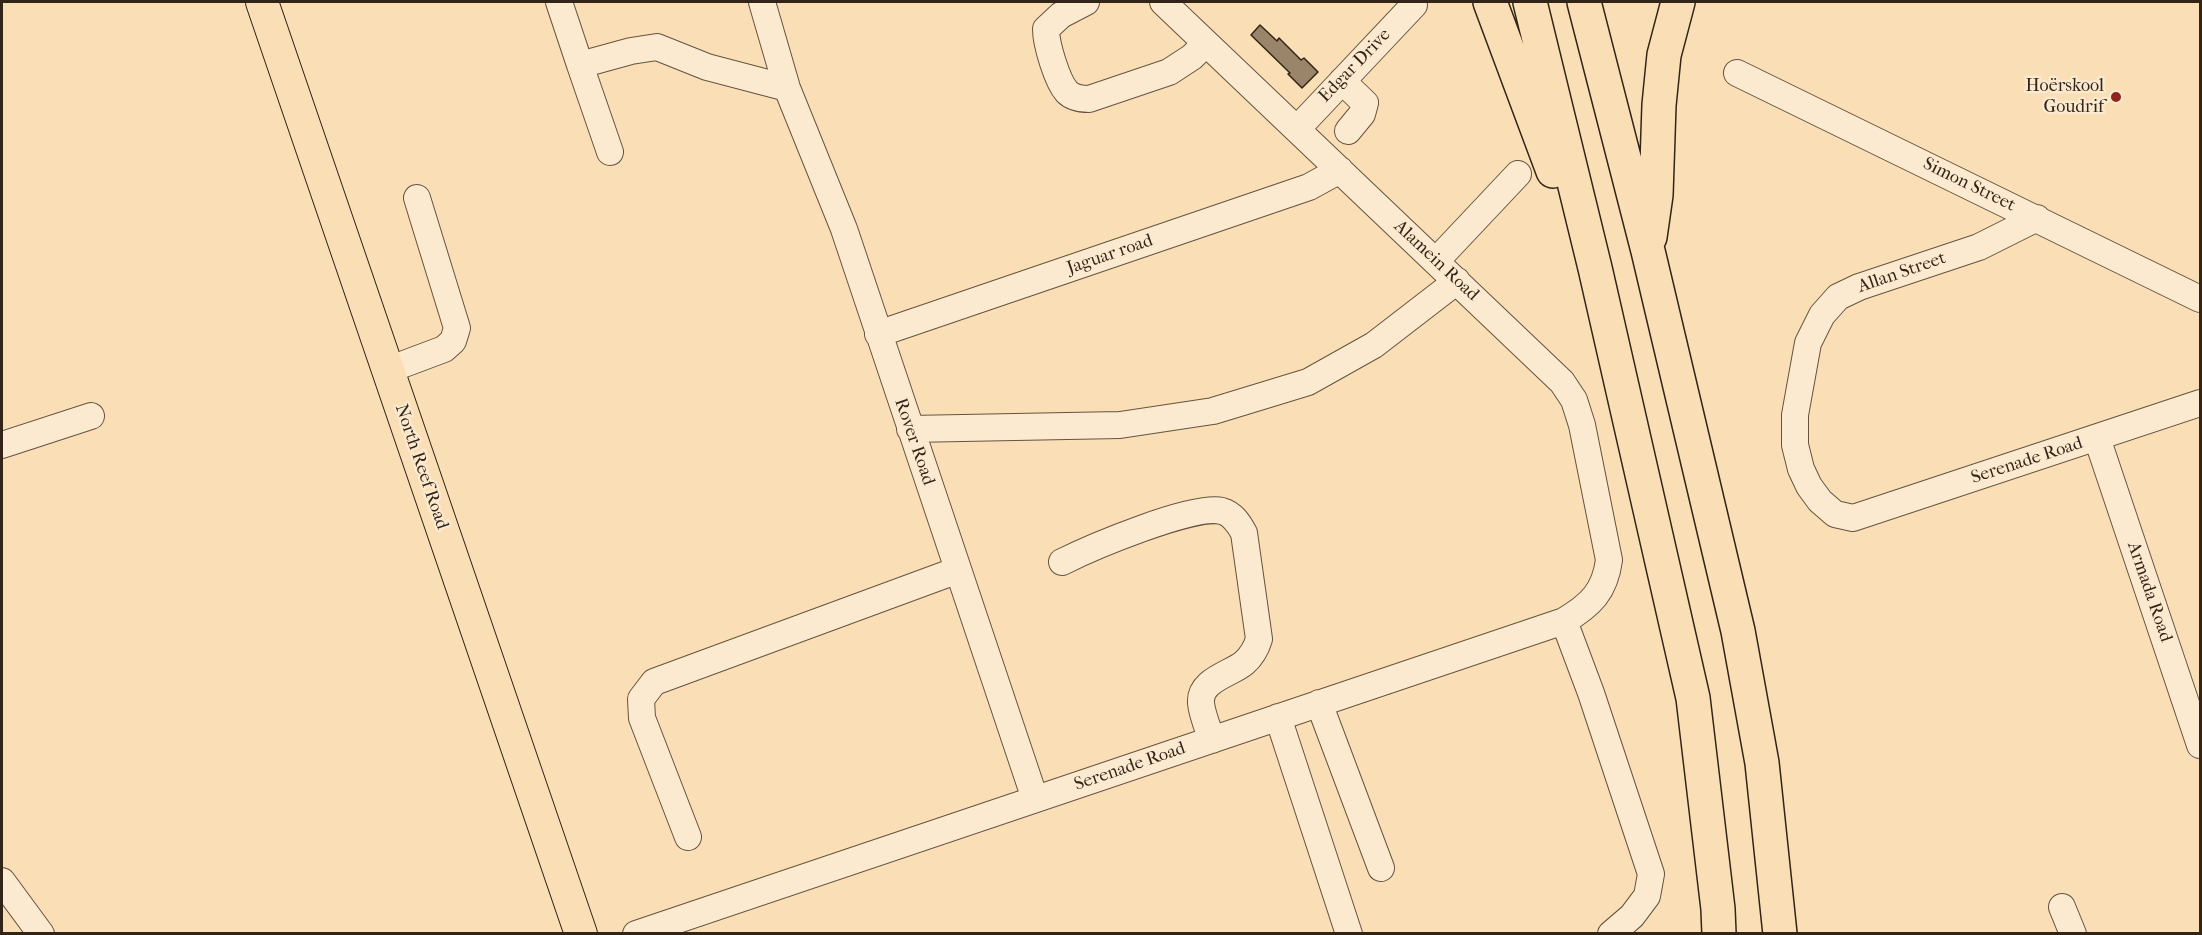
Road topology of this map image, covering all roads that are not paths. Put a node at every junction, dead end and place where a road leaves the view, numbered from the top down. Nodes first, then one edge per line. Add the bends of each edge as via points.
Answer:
1 (262, 2) edge
2 (559, 2) edge
3 (762, 2) edge
4 (1086, 2) edge
5 (1163, 2) edge
6 (1490, 2) edge
7 (1530, 2) edge
8 (1584, 2) edge
9 (1678, 2) edge
10 (1414, 5) dead end
11 (1206, 43) junction
12 (580, 65) junction
13 (1737, 73) dead end
14 (1342, 81) junction
15 (787, 88) junction
16 (1297, 129) junction
17 (1348, 131) dead end
18 (610, 152) dead end
19 (1340, 170) junction
20 (1518, 174) dead end
21 (417, 198) dead end
22 (2037, 218) junction
23 (1648, 251) junction
24 (1436, 261) junction
25 (1595, 268) junction
26 (1457, 281) junction
27 (2200, 298) edge
28 (878, 334) junction
29 (388, 370) junction
30 (2200, 403) edge
31 (91, 416) dead end
32 (910, 429) junction
33 (2097, 438) junction
34 (2, 445) edge
35 (1852, 519) joint
36 (1062, 562) dead end
37 (958, 570) junction
38 (1607, 577) joint
39 (1564, 621) junction
40 (1319, 703) junction
41 (1278, 717) junction
42 (1212, 740) junction
43 (2200, 746) edge
44 (1035, 799) junction
45 (688, 837) dead end
46 (1381, 868) dead end
47 (2, 881) edge
48 (2062, 907) dead end
49 (40, 933) edge
50 (581, 933) edge
51 (636, 933) edge
52 (1348, 933) edge
53 (1611, 933) edge
54 (1719, 933) edge
55 (1780, 933) edge
56 (2073, 933) edge

1 - 29 main road, North Reef Road
2 - 12 street
3 - 15 street, Rover Road
4 - 11 street via 1061,15 1046,29 1061,82 1078,99 1089,99 1169,72
5 - 11 street, Alamein Road
6 - 25 highway via 1572,227
7 - 25 highway
8 - 23 highway
9 - 23 highway via 1664,55 1656,195
10 - 14 street, Edgar Drive
11 - 16 street, Alamein Road
12 - 15 street via 657,47 707,66
12 - 18 street
13 - 22 street, Simon Street
14 - 16 street, Edgar Drive
14 - 17 street via 1365,103 1362,114
15 - 28 street, Rover Road via 843,228
16 - 19 street, Alamein Road
19 - 24 street, Alamein Road
19 - 28 street, Jaguar road via 1309,187
20 - 24 street
21 - 29 street via 458,328 453,341 444,349
22 - 27 street, Simon Street
22 - 35 street, Allan Street via 1979,247 1859,287 1838,297 1822,315 1808,344 1795,415 1795,445 1801,470 1820,501 1835,514
23 - 55 highway via 1738,631 1762,762
24 - 26 street, Alamein Road
25 - 54 highway via 1693,698
26 - 32 street via 1374,345 1308,382 1214,411 1120,425
26 - 38 street, Alamein Road via 1537,356 1574,400 1609,560
28 - 32 street, Rover Road
29 - 50 main road, North Reef Road
30 - 33 street, Serenade Road
31 - 34 street
32 - 37 street, Rover Road
33 - 35 street, Serenade Road
33 - 43 street, Armada Road
36 - 42 street via 1116,537 1206,510 1222,511 1235,519 1244,533 1259,639 1255,651 1243,664 1203,691 1201,704
37 - 44 street, Rover Road
37 - 45 street via 654,682 641,699 642,718
38 - 39 street, Serenade Road via 1583,610
39 - 40 street, Serenade Road
39 - 53 street via 1651,874 1647,896
40 - 41 street, Serenade Road
40 - 46 street
41 - 42 street, Serenade Road
41 - 52 street
42 - 44 street, Serenade Road
44 - 51 street, Serenade Road
47 - 49 street
48 - 56 street

